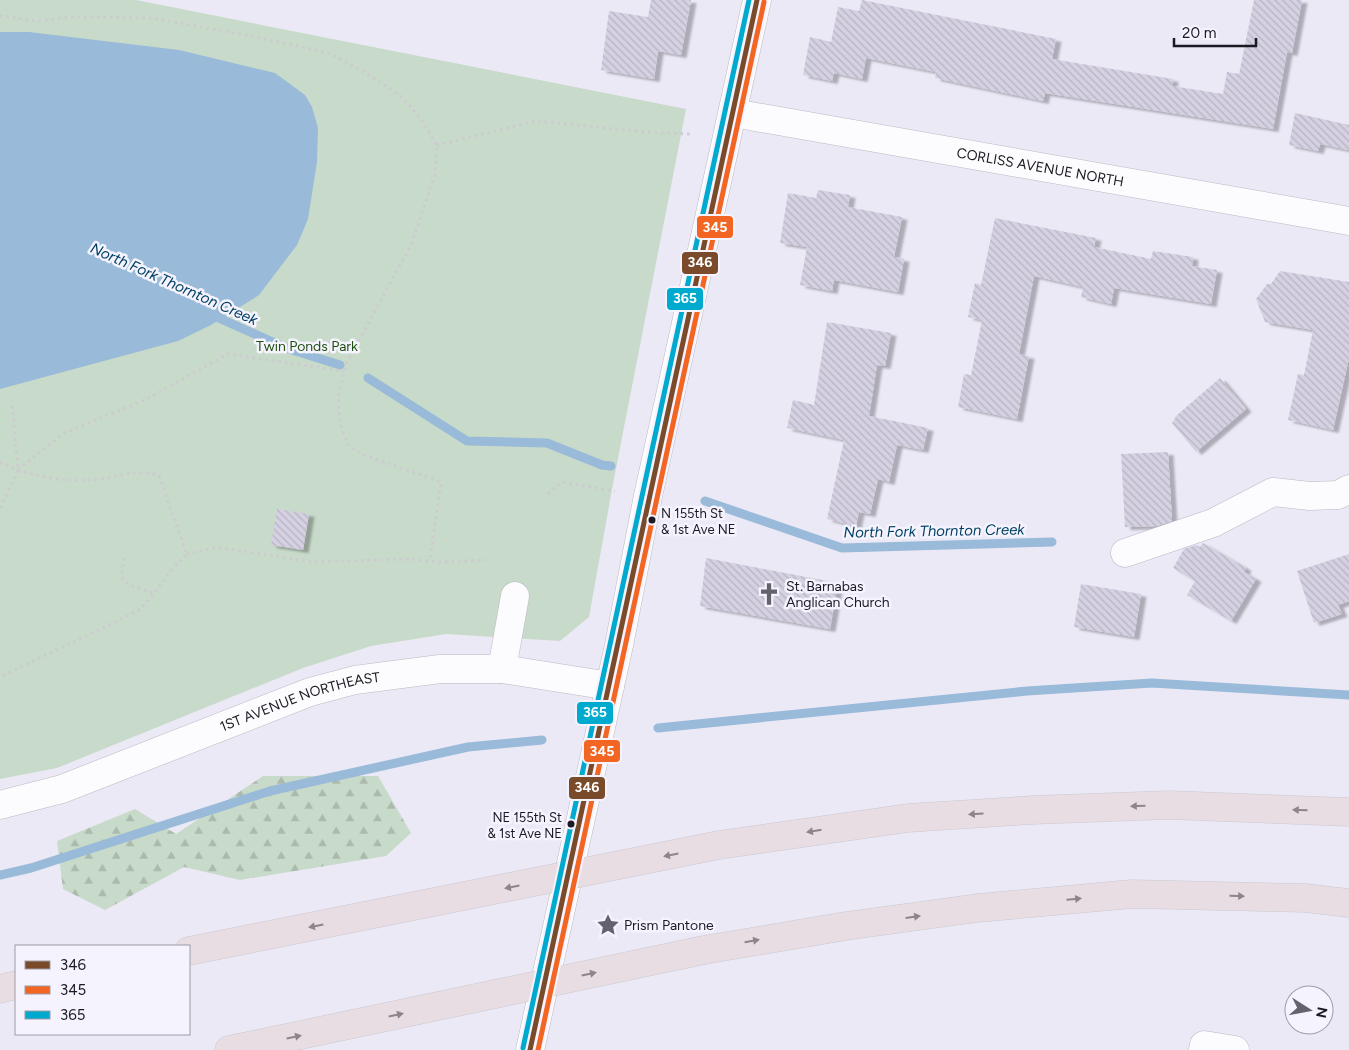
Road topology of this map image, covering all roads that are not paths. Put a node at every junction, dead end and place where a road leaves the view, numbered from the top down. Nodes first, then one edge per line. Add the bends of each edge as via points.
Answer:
1 (757, 0) edge
2 (733, 113) junction
3 (1349, 221) edge
4 (1349, 489) edge
5 (1125, 553) dead end
6 (514, 596) dead end
7 (502, 668) junction
8 (610, 686) junction
9 (0, 805) edge
10 (1349, 812) edge
11 (1349, 903) edge
12 (190, 951) edge
13 (15, 986) edge
14 (0, 989) edge
15 (1204, 1047) edge
16 (229, 1050) edge
17 (530, 1050) edge
18 (1235, 1050) edge

1 - 2 street
2 - 3 street, CORLISS AVENUE NORTH
2 - 8 street via 648,496
4 - 5 street via 1338,495 1273,492 1213,523
6 - 7 street
7 - 8 street, 1ST AVENUE NORTHEAST
7 - 9 street, 1ST AVENUE NORTHEAST via 399,673 310,692 62,788
8 - 17 street
10 -> 12 highway, bridge via 1169,806 908,818 719,845
16 -> 11 highway, bridge via 704,950 978,908 1132,894 1305,898
13 - 14 highway
15 - 18 street

